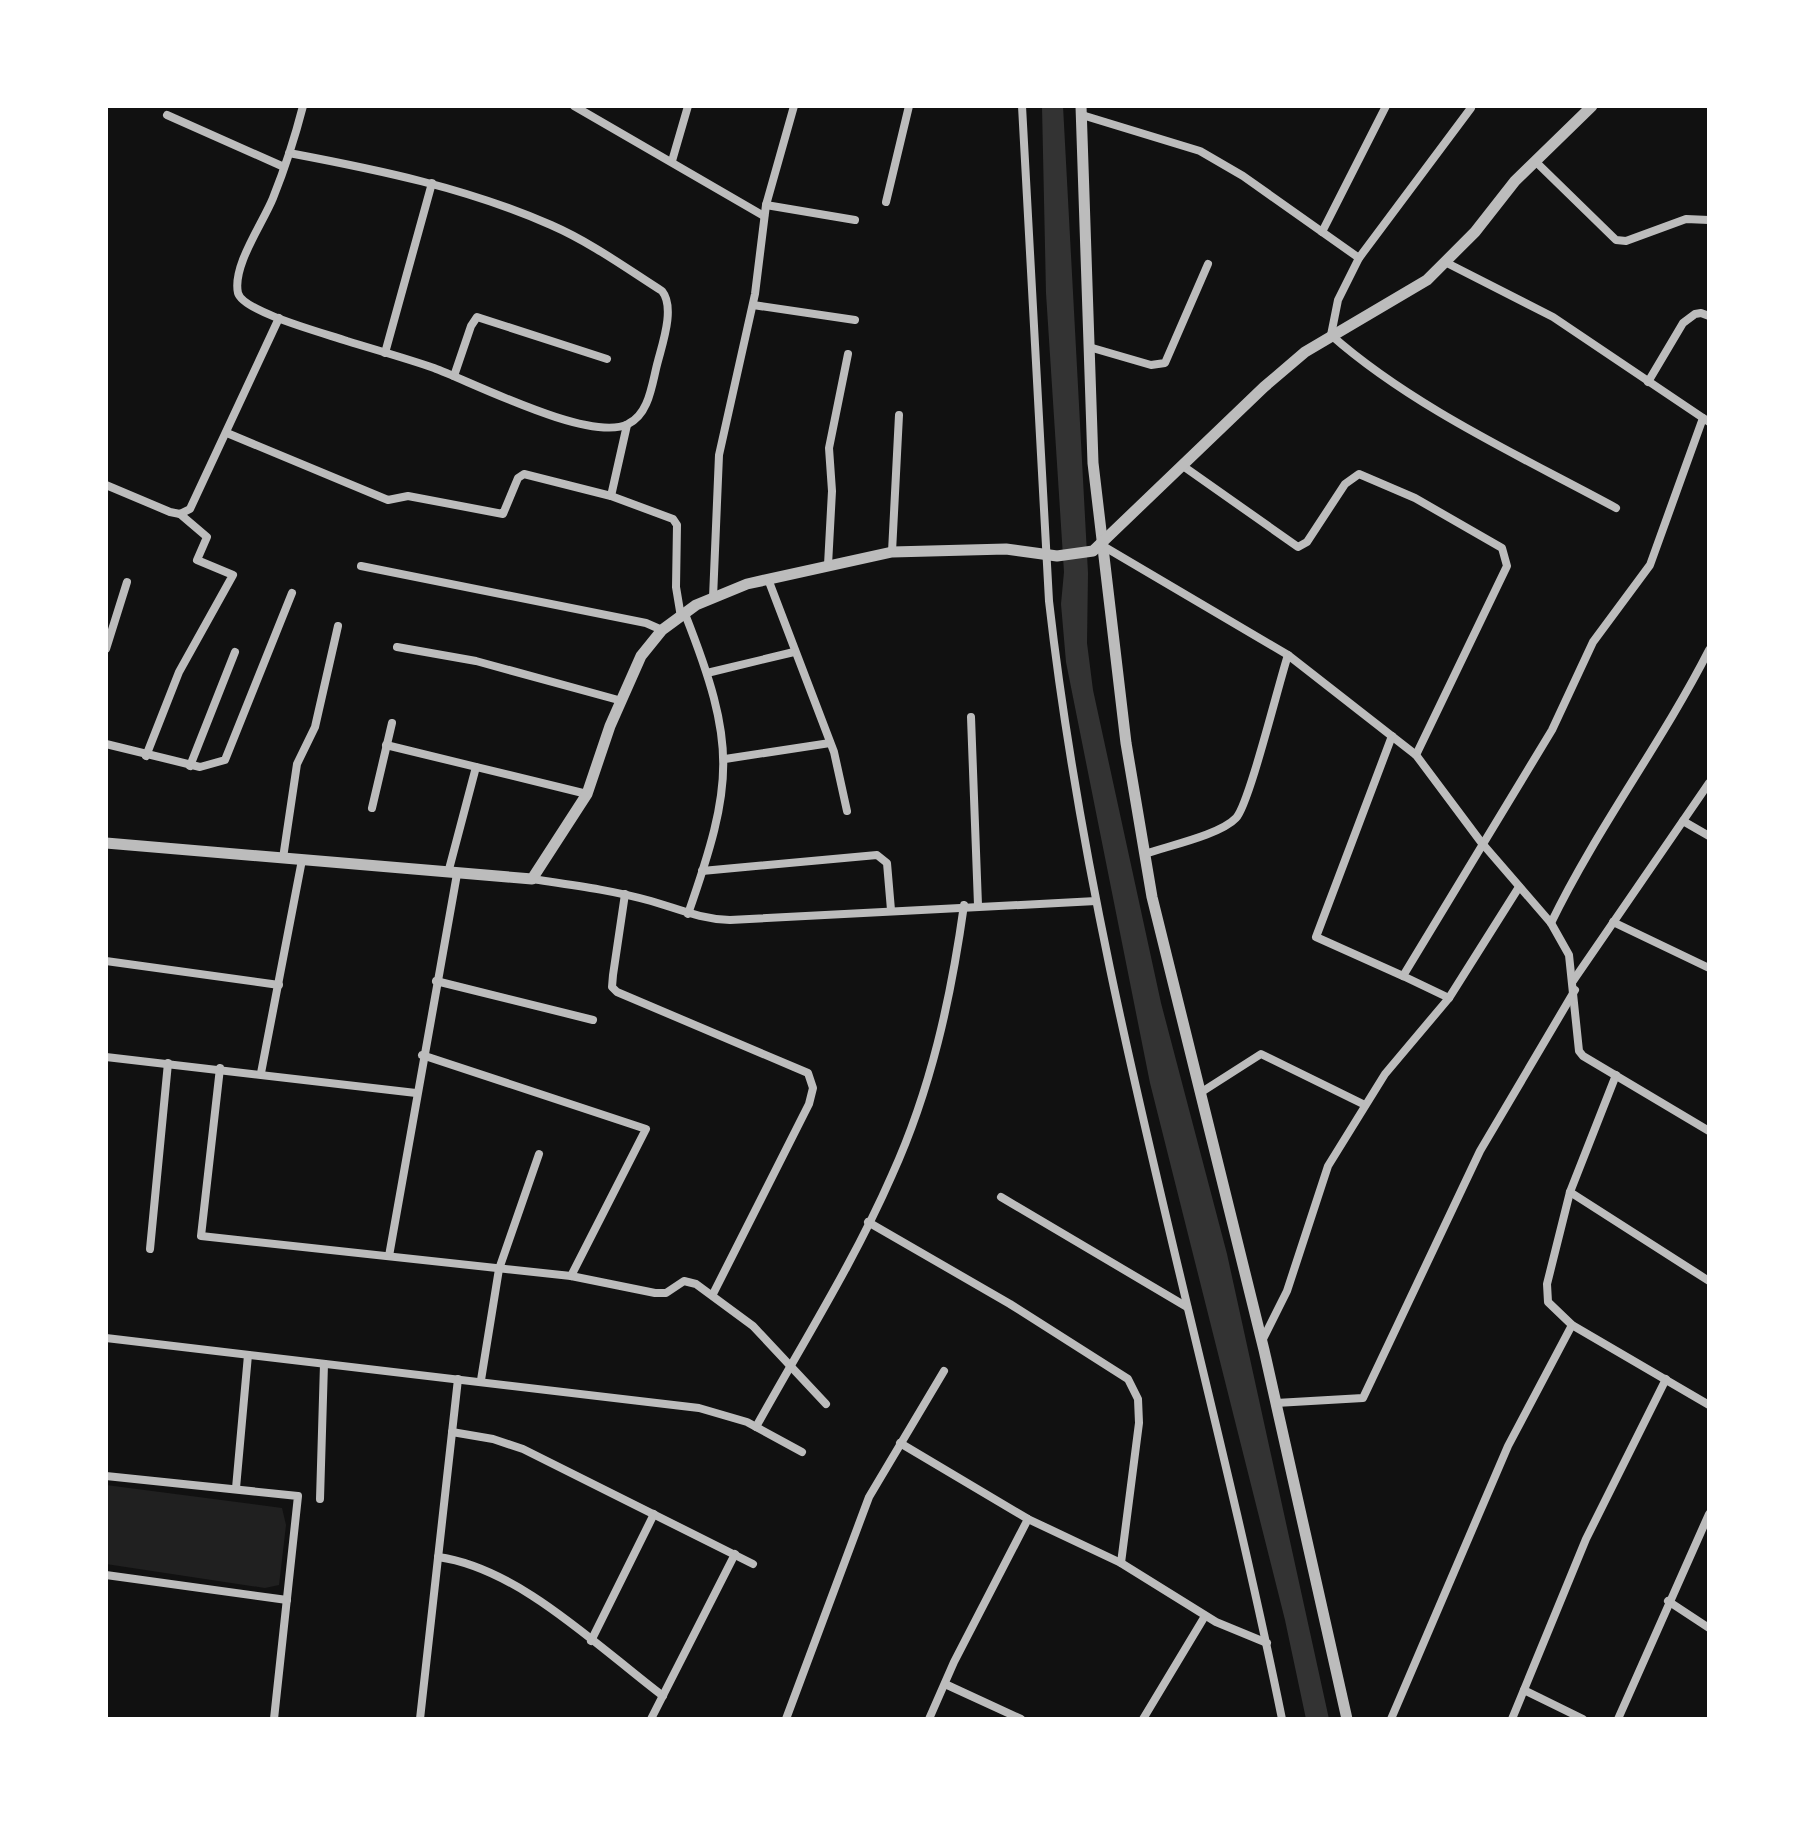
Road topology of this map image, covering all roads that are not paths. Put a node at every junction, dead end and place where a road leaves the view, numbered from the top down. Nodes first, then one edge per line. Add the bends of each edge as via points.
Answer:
1 (303, 106) edge
2 (574, 106) edge
3 (688, 106) edge
4 (794, 106) edge
5 (909, 106) edge
6 (1022, 106) edge
7 (1386, 106) edge
8 (1592, 106) edge
9 (1471, 108) edge
10 (1081, 111) edge
11 (167, 115) dead end
12 (289, 153) junction
13 (672, 161) junction
14 (1535, 161) junction
15 (284, 167) junction
16 (432, 183) junction
17 (886, 202) dead end
18 (766, 205) junction
19 (764, 216) junction
20 (855, 220) dead end
21 (1709, 220) edge
22 (1322, 232) junction
23 (1359, 258) junction
24 (1445, 262) junction
25 (1208, 264) dead end
26 (1709, 303) edge
27 (753, 305) junction
28 (1705, 315) edge
29 (279, 318) junction
30 (855, 320) dead end
31 (1331, 335) junction
32 (1089, 347) junction
33 (385, 353) junction
34 (848, 354) dead end
35 (607, 359) dead end
36 (454, 376) junction
37 (1648, 382) junction
38 (899, 415) dead end
39 (1706, 420) edge
40 (627, 425) junction
41 (227, 433) junction
42 (1183, 466) junction
43 (106, 485) edge
44 (611, 496) junction
45 (1616, 508) dead end
46 (180, 514) junction
47 (1097, 548) junction
48 (892, 552) junction
49 (1052, 556) junction
50 (828, 565) junction
51 (361, 566) dead end
52 (768, 579) junction
53 (127, 582) dead end
54 (292, 593) dead end
55 (713, 598) junction
56 (683, 616) junction
57 (338, 626) dead end
58 (662, 630) junction
59 (397, 647) dead end
60 (106, 649) edge
61 (1709, 650) edge
62 (235, 652) dead end
63 (794, 652) junction
64 (1288, 655) junction
65 (1706, 663) edge
66 (707, 673) junction
67 (622, 701) junction
68 (971, 717) dead end
69 (392, 723) dead end
70 (1392, 736) junction
71 (830, 743) junction
72 (106, 744) edge
73 (386, 745) junction
74 (1416, 755) junction
75 (146, 756) junction
76 (725, 759) junction
77 (190, 766) junction
78 (476, 767) junction
79 (1709, 783) edge
80 (587, 794) junction
81 (372, 808) dead end
82 (847, 811) dead end
83 (1683, 821) junction
84 (1709, 836) edge
85 (1481, 842) junction
86 (106, 843) edge
87 (1145, 854) junction
88 (283, 858) junction
89 (302, 860) junction
90 (702, 871) junction
91 (453, 873) junction
92 (532, 879) junction
93 (1519, 887) junction
94 (625, 894) junction
95 (1096, 901) junction
96 (964, 905) junction
97 (978, 905) junction
98 (891, 910) junction
99 (688, 914) junction
100 (1613, 922) junction
101 (1551, 923) junction
102 (106, 961) edge
103 (1709, 968) edge
104 (1403, 976) junction
105 (436, 981) junction
106 (279, 985) junction
107 (1574, 985) junction
108 (1449, 998) junction
109 (593, 1020) dead end
110 (422, 1055) junction
111 (106, 1057) edge
112 (168, 1063) junction
113 (220, 1068) junction
114 (261, 1073) junction
115 (1616, 1075) junction
116 (416, 1093) junction
117 (1200, 1093) junction
118 (1365, 1105) junction
119 (1709, 1131) edge
120 (539, 1154) dead end
121 (1570, 1192) junction
122 (1001, 1197) dead end
123 (868, 1222) junction
124 (150, 1249) dead end
125 (389, 1256) junction
126 (499, 1269) junction
127 (571, 1276) junction
128 (1709, 1281) edge
129 (713, 1294) junction
130 (1187, 1308) junction
131 (1572, 1325) junction
132 (106, 1338) edge
133 (1262, 1341) junction
134 (248, 1355) junction
135 (324, 1364) junction
136 (791, 1365) junction
137 (944, 1371) dead end
138 (458, 1379) junction
139 (1666, 1379) junction
140 (481, 1380) junction
141 (1276, 1403) junction
142 (826, 1404) dead end
143 (1709, 1405) edge
144 (756, 1427) junction
145 (452, 1432) junction
146 (900, 1443) junction
147 (802, 1452) dead end
148 (106, 1476) edge
149 (236, 1488) junction
150 (320, 1499) dead end
151 (654, 1514) junction
152 (1708, 1518) edge
153 (1028, 1519) junction
154 (735, 1554) junction
155 (438, 1557) junction
156 (1121, 1563) junction
157 (753, 1564) dead end
158 (106, 1575) edge
159 (287, 1600) junction
160 (1668, 1601) junction
161 (1205, 1616) junction
162 (1709, 1628) edge
163 (591, 1641) junction
164 (1267, 1643) junction
165 (945, 1684) junction
166 (1524, 1690) junction
167 (663, 1696) junction
168 (274, 1719) edge
169 (420, 1719) edge
170 (651, 1719) edge
171 (786, 1719) edge
172 (929, 1719) edge
173 (1021, 1719) edge
174 (1143, 1719) edge
175 (1282, 1719) edge
176 (1347, 1719) edge
177 (1391, 1719) edge
178 (1512, 1719) edge
179 (1583, 1719) edge
180 (1618, 1719) edge

1 - 12 street
2 - 13 street
3 - 13 street
4 - 18 street
5 - 17 street
6 - 49 street
7 - 22 street
8 - 14 street
9 - 23 street
10 - 22 street via 1200,151
10 - 32 street
11 - 15 street
12 - 15 street
12 - 16 street
13 - 19 street
14 - 21 street via 1616,240 1686,219
14 - 24 street
15 - 29 street via 240,272 238,291 242,300
16 - 33 street
16 - 40 street via 554,226 662,291 667,307 651,386 639,417
18 - 19 street
18 - 20 street
19 - 27 street
22 - 23 street
23 - 31 street via 1344,283
24 - 31 street via 1427,280
24 - 37 street via 1553,317
25 - 32 street via 1165,363 1151,365
26 - 28 street
27 - 30 street
27 - 55 street via 719,455
28 - 37 street via 1695,314 1683,323
29 - 33 street
29 - 41 street
31 - 42 street via 1264,387
31 - 45 street via 1364,363 1435,407
32 - 47 street
33 - 36 street
34 - 50 street via 829,448
35 - 36 street via 477,317
36 - 40 street via 559,418 591,426
37 - 39 street
38 - 48 street
39 - 85 street via 1650,565 1593,642 1552,730
40 - 44 street
41 - 44 street via 383,499 408,496 503,514 524,474
41 - 46 street via 195,502
42 - 47 street
42 - 74 street via 1298,547 1307,542 1345,484 1359,474 1415,498 1502,548 1507,566
43 - 46 street
44 - 56 street via 677,525 676,587
46 - 75 street via 207,537 197,560 233,575 179,672
47 - 49 street
47 - 64 street
47 - 87 street
48 - 49 street via 1006,549
48 - 50 street
49 - 95 street via 1058,680
50 - 52 street
51 - 58 street
52 - 55 street
52 - 63 street
53 - 60 street
54 - 77 street via 225,760
55 - 56 street
56 - 58 street
56 - 66 street
57 - 88 street via 315,727 297,764
58 - 67 street via 641,656
59 - 67 street via 476,661
61 - 65 street
62 - 77 street
63 - 66 street
63 - 71 street
64 - 70 street
64 - 87 street via 1237,818
65 - 101 street via 1578,868
66 - 76 street
67 - 80 street
68 - 97 street
69 - 73 street
70 - 74 street
70 - 104 street via 1316,937
71 - 76 street
71 - 82 street
72 - 75 street
73 - 78 street
73 - 81 street
74 - 85 street
75 - 77 street
76 - 90 street via 716,831
78 - 80 street
78 - 91 street
79 - 83 street
80 - 92 street
83 - 84 street
83 - 100 street
85 - 93 street
85 - 104 street
86 - 88 street
87 - 117 street
88 - 89 street
89 - 91 street
89 - 106 street
90 - 98 street via 877,855 887,863
90 - 99 street
91 - 92 street
91 - 105 street
92 - 94 street
93 - 101 street
93 - 108 street
94 - 99 street
94 - 129 street via 612,987 808,1073 812,1083 809,1104
95 - 97 street
95 - 130 street
96 - 97 street
96 - 98 street
96 - 123 street via 948,1004 929,1075 892,1175
98 - 99 street via 730,920
100 - 103 street
100 - 107 street
101 - 107 street via 1569,955
102 - 106 street
104 - 108 street
105 - 109 street
105 - 110 street
106 - 114 street
107 - 115 street via 1579,1051
107 - 141 street via 1480,1151 1363,1398
108 - 118 street
110 - 116 street
110 - 127 street via 646,1129
111 - 112 street
112 - 113 street
112 - 124 street
113 - 114 street
113 - 125 street via 201,1236
114 - 116 street
115 - 119 street
115 - 121 street
116 - 125 street
117 - 118 street via 1261,1054
117 - 133 street
118 - 133 street via 1328,1166 1287,1291
120 - 126 street
121 - 128 street
121 - 131 street via 1547,1294 1552,1308
122 - 130 street
123 - 136 street
123 - 156 street via 1128,1379 1138,1399 1139,1423
125 - 126 street
126 - 127 street
126 - 140 street
127 - 129 street via 655,1293 666,1293 684,1281
129 - 136 street
130 - 164 street
131 - 139 street
131 - 177 street via 1508,1446
132 - 134 street
133 - 141 street
134 - 135 street
134 - 149 street
135 - 138 street
135 - 150 street
136 - 142 street
136 - 144 street
137 - 146 street
138 - 140 street
138 - 145 street
139 - 143 street
139 - 166 street via 1586,1539
140 - 144 street via 699,1408
141 - 176 street
144 - 147 street
145 - 151 street via 523,1449
145 - 155 street
146 - 153 street
146 - 171 street via 869,1497
148 - 149 street
149 - 159 street via 298,1496
151 - 154 street
151 - 163 street
152 - 160 street
153 - 156 street
153 - 165 street
154 - 157 street
154 - 167 street
155 - 163 street via 479,1565
155 - 169 street
156 - 161 street
158 - 159 street
159 - 168 street
160 - 162 street
160 - 180 street
161 - 164 street
161 - 174 street
163 - 167 street
164 - 175 street
165 - 172 street
165 - 173 street
166 - 178 street
166 - 179 street
167 - 170 street

